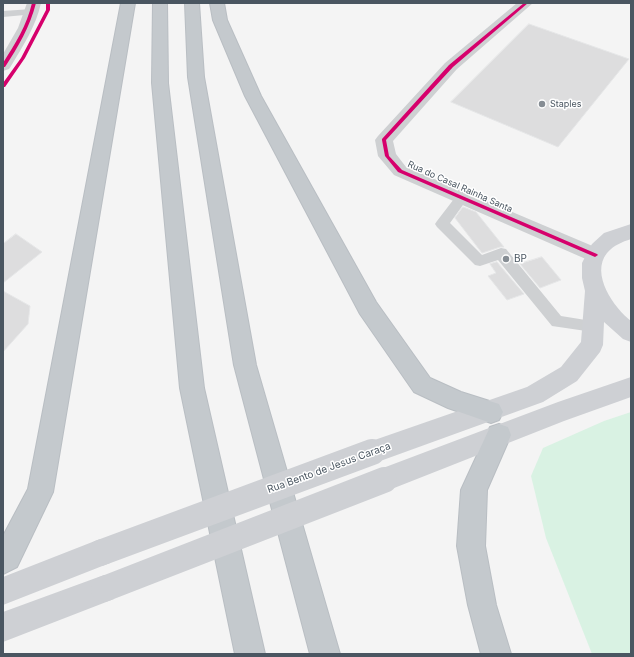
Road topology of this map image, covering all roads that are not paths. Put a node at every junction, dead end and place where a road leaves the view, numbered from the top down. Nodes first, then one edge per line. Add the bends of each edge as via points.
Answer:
1 (128, 3) edge
2 (160, 3) edge
3 (192, 3) edge
4 (217, 3) edge
5 (526, 3) edge
6 (33, 8) edge
7 (3, 14) edge
8 (3, 66) edge
9 (462, 198) junction
10 (631, 231) edge
11 (595, 255) junction
12 (595, 293) junction
13 (593, 326) junction
14 (631, 333) edge
15 (631, 387) edge
16 (495, 423) junction
17 (3, 560) edge
18 (3, 591) edge
19 (3, 627) edge
20 (250, 654) edge
21 (325, 654) edge
22 (496, 654) edge

1 - 17 highway via 40,492 7,557
2 - 20 highway via 160,83 192,388
3 - 21 highway via 196,77 245,366
4 - 16 highway via 220,20 253,96 368,308 422,385
5 - 9 street, Rua do Casal Rainha Santa via 451,66 384,140 387,156 400,171
6 - 7 lane
6 - 8 street via 22,36
9 - 11 street, Rua do Casal Rainha Santa
9 - 13 lane via 442,224 480,261 501,253 557,322
10 - 11 main road via 620,233 605,242
11 - 12 main road via 591,273
12 - 13 main road, Rua Bento de Jesus Caraça
12 - 14 main road via 608,313
13 - 16 main road, Rua Bento de Jesus Caraça via 592,345 569,374
15 - 16 main road, Rua Bento de Jesus Caraça
16 - 18 main road, Rua Bento de Jesus Caraça, bridge via 372,452
16 - 19 main road, Rua Bento de Jesus Caraça, bridge via 384,480
16 - 22 highway via 474,490 471,546 482,605

